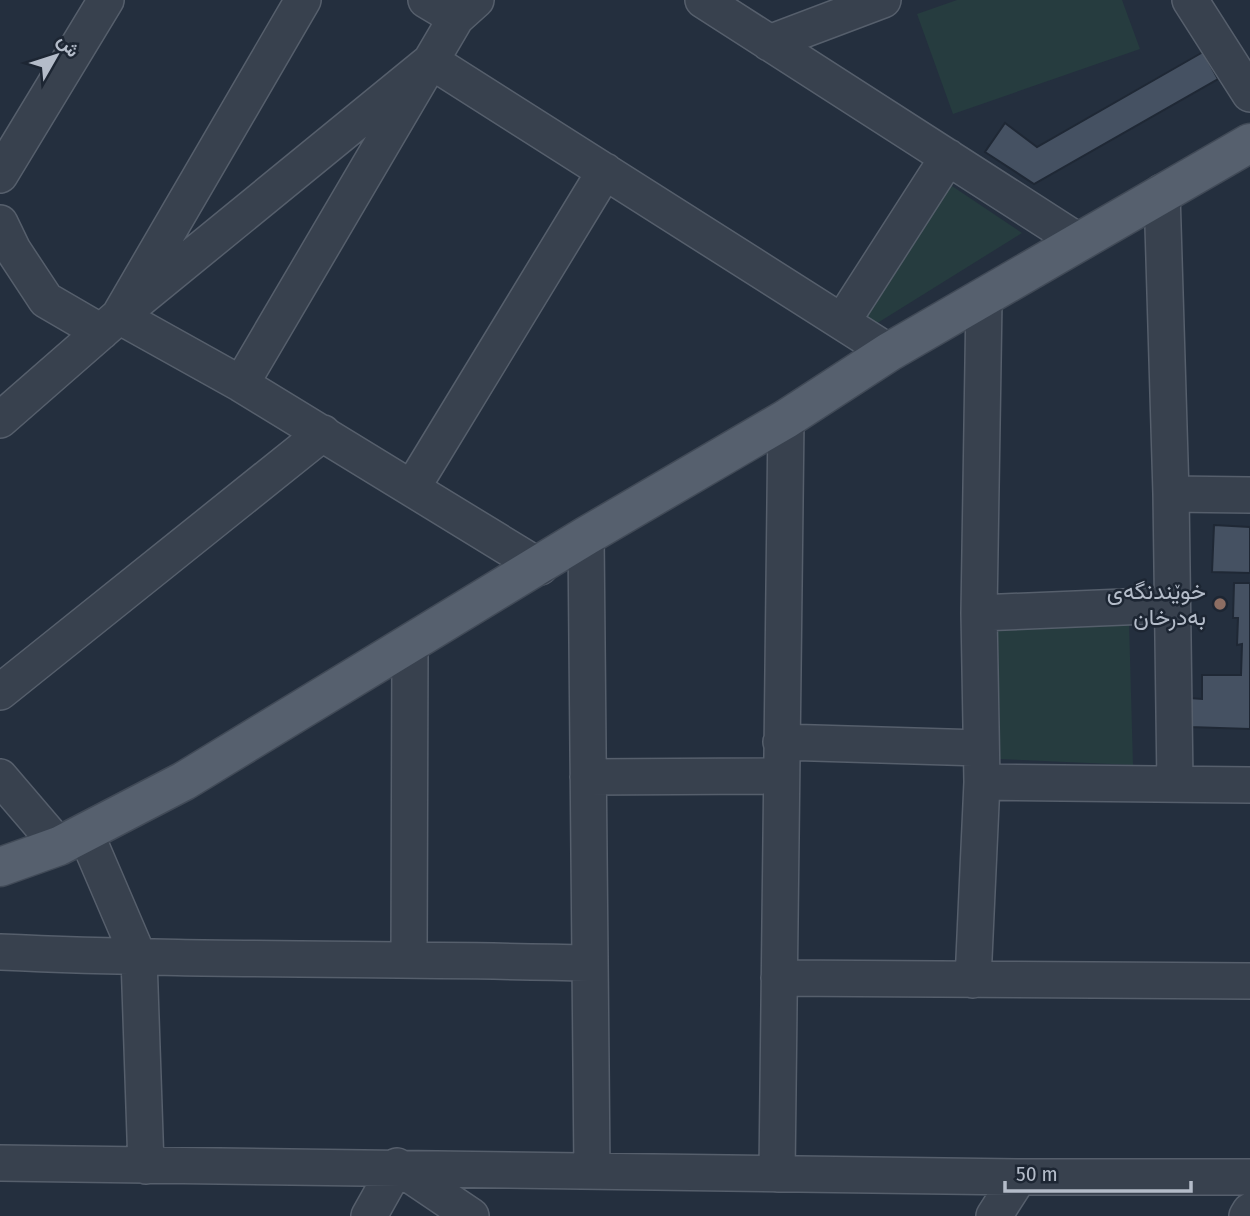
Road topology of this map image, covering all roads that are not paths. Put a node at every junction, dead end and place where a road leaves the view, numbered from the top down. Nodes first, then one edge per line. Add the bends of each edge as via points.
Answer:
1 (106, 0) edge
2 (303, 0) edge
3 (426, 0) edge
4 (703, 0) edge
5 (883, 0) edge
6 (1191, 0) edge
7 (466, 9) edge
8 (769, 43) junction
9 (431, 61) junction
10 (1250, 94) edge
11 (1250, 143) edge
12 (948, 157) junction
13 (605, 171) junction
14 (0, 174) edge
15 (1162, 192) junction
16 (0, 223) edge
17 (1078, 240) junction
18 (984, 300) junction
19 (842, 322) junction
20 (110, 324) junction
21 (889, 352) junction
22 (241, 384) junction
23 (786, 419) junction
24 (0, 420) edge
25 (323, 433) junction
26 (412, 488) junction
27 (1171, 494) junction
28 (1250, 495) edge
29 (586, 536) junction
30 (540, 567) junction
31 (1171, 605) junction
32 (979, 613) junction
33 (410, 644) junction
34 (0, 692) edge
35 (981, 748) junction
36 (781, 759) junction
37 (0, 777) edge
38 (588, 777) junction
39 (982, 782) junction
40 (1175, 784) junction
41 (1250, 785) edge
42 (72, 839) junction
43 (0, 867) edge
44 (0, 951) edge
45 (139, 958) junction
46 (409, 958) junction
47 (590, 963) junction
48 (779, 978) junction
49 (973, 980) junction
50 (1250, 981) edge
51 (0, 1163) edge
52 (146, 1166) junction
53 (397, 1166) junction
54 (592, 1171) junction
55 (777, 1174) junction
56 (1019, 1177) junction
57 (1250, 1177) edge
58 (1250, 1212) edge
59 (369, 1216) edge
60 (471, 1216) edge
61 (994, 1216) edge
62 (1247, 1216) edge

1 - 14 street
2 - 20 street
3 - 7 street
4 - 8 street
5 - 8 street
6 - 10 street
7 - 9 street
8 - 12 street
9 - 13 street
9 - 20 street
9 - 22 street
11 - 15 main road
12 - 17 street
12 - 19 street
13 - 19 street
13 - 26 street
15 - 17 main road
15 - 27 street
16 - 20 street via 12,250 46,300
17 - 18 main road
18 - 21 main road
18 - 32 street
19 - 21 street
20 - 22 street
20 - 24 street
21 - 23 main road
22 - 25 street
23 - 29 main road
23 - 36 street
25 - 26 street
25 - 34 street
26 - 30 street
27 - 28 street
27 - 31 street
29 - 30 main road
29 - 38 street
30 - 33 main road
31 - 32 street
31 - 40 street
32 - 35 street
33 - 42 main road via 184,780
33 - 46 street
35 - 36 street
35 - 39 street
36 - 38 street
36 - 48 street
37 - 42 street
38 - 47 street
39 - 40 street
39 - 49 street
40 - 41 street
42 - 43 main road
42 - 45 street
44 - 45 street
45 - 46 street
45 - 52 street
46 - 47 street
47 - 54 street
48 - 49 street
48 - 55 street
49 - 50 street
51 - 52 street
52 - 53 street
53 - 54 street
53 - 59 street
53 - 60 street
54 - 55 street
55 - 56 street
56 - 57 street
56 - 61 street
58 - 62 street

